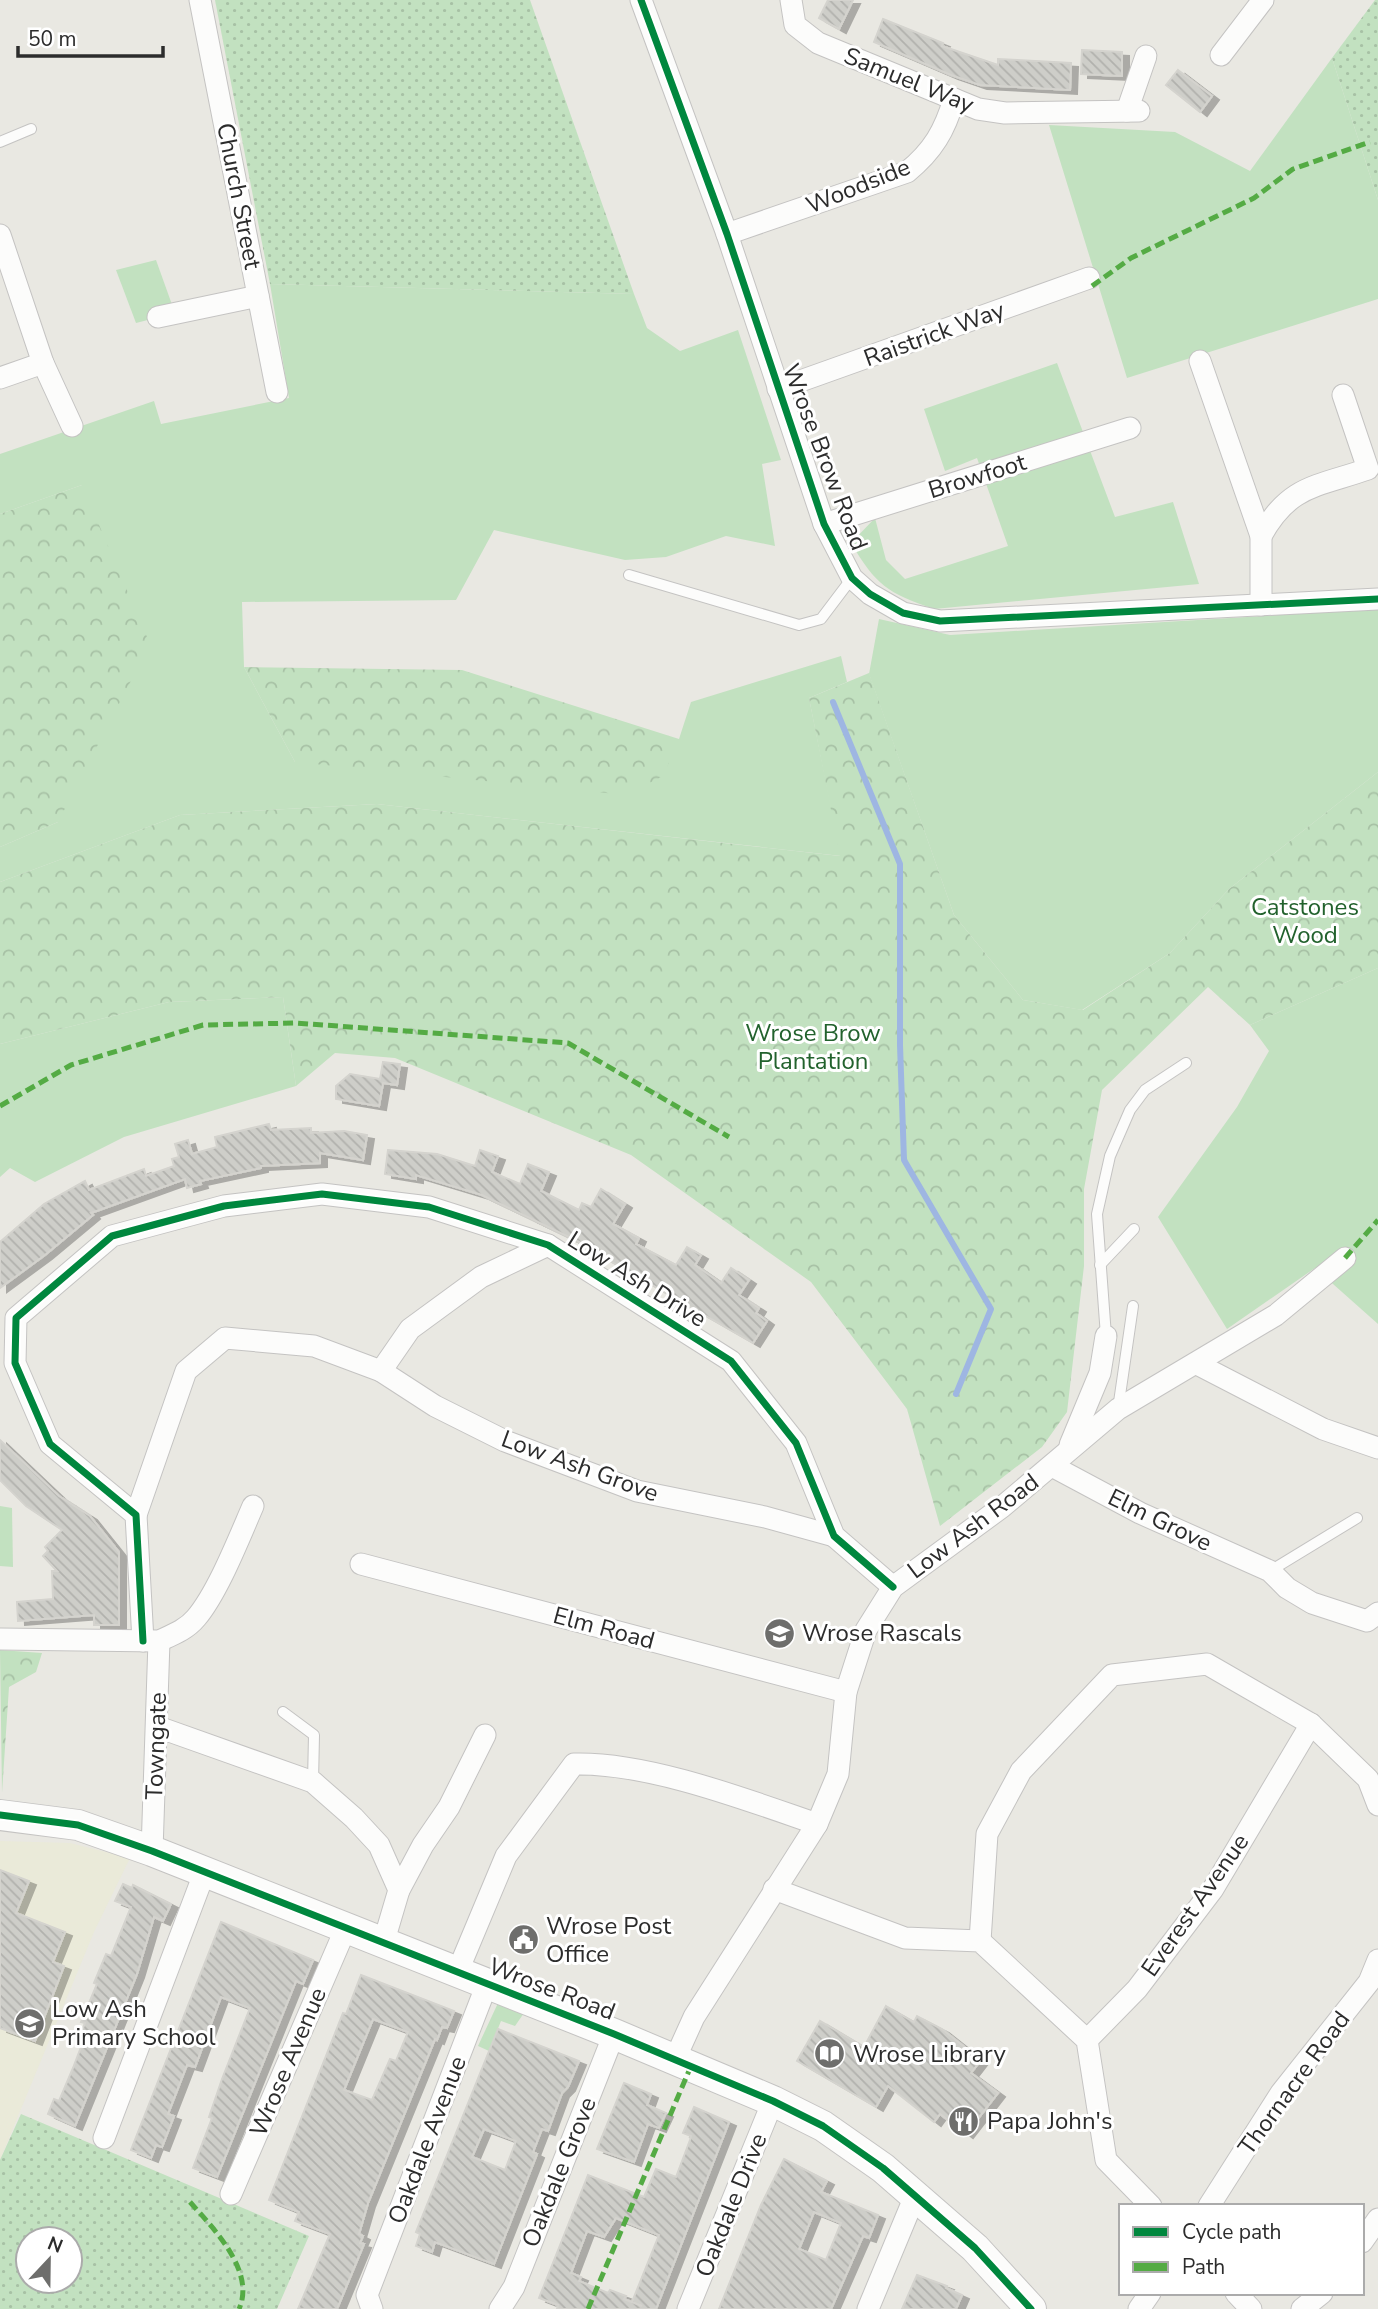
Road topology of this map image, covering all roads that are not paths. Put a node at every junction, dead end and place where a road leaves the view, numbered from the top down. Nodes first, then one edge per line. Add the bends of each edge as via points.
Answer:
1 (200, 0) edge
2 (641, 0) edge
3 (791, 0) edge
4 (1263, 0) edge
5 (1221, 55) dead end
6 (1146, 56) dead end
7 (954, 99) junction
8 (32, 129) dead end
9 (0, 142) edge
10 (727, 234) junction
11 (0, 235) edge
12 (1090, 278) dead end
13 (258, 296) junction
14 (158, 317) dead end
15 (1200, 361) dead end
16 (43, 363) junction
17 (0, 378) edge
18 (778, 389) junction
19 (278, 392) dead end
20 (1343, 395) dead end
21 (72, 426) dead end
22 (1130, 428) dead end
23 (824, 524) junction
24 (1261, 536) junction
25 (629, 575) dead end
26 (852, 578) junction
27 (1378, 599) edge
28 (1261, 605) junction
29 (1186, 1063) dead end
30 (1134, 1229) dead end
31 (548, 1245) junction
32 (1345, 1258) dead end
33 (1100, 1265) junction
34 (1133, 1306) dead end
35 (8, 1321) edge
36 (1106, 1336) joint
37 (1197, 1364) junction
38 (381, 1371) junction
39 (1118, 1409) junction
40 (1069, 1447) junction
41 (1378, 1447) edge
42 (1052, 1466) junction
43 (253, 1506) dead end
44 (136, 1515) junction
45 (1357, 1518) dead end
46 (834, 1536) junction
47 (361, 1564) dead end
48 (1270, 1571) junction
49 (893, 1587) junction
50 (1378, 1613) edge
51 (0, 1639) edge
52 (151, 1641) junction
53 (846, 1692) junction
54 (284, 1712) dead end
55 (1311, 1724) junction
56 (158, 1727) junction
57 (485, 1735) dead end
58 (1373, 1777) edge
59 (313, 1782) junction
60 (1378, 1805) edge
61 (0, 1815) edge
62 (817, 1824) junction
63 (152, 1851) junction
64 (205, 1871) junction
65 (774, 1889) junction
66 (399, 1890) junction
67 (345, 1930) junction
68 (980, 1941) junction
69 (383, 1944) junction
70 (1378, 1960) edge
71 (457, 1973) junction
72 (487, 1984) junction
73 (1373, 1988) edge
74 (614, 2034) junction
75 (1087, 2040) junction
76 (675, 2059) junction
77 (773, 2101) junction
78 (104, 2138) dead end
79 (231, 2194) dead end
80 (915, 2196) junction
81 (1150, 2204) edge
82 (1210, 2204) edge
83 (1378, 2219) edge
84 (1364, 2239) edge
85 (1238, 2295) edge
86 (1320, 2295) edge
87 (366, 2304) edge
88 (500, 2309) edge
89 (688, 2309) edge
90 (868, 2309) edge
91 (1031, 2309) edge
92 (1251, 2309) edge
93 (1302, 2309) edge

1 - 13 street, Church Street
2 - 10 street, Wrose Brow Road
3 - 7 street, Samuel Way via 795,25 818,43
4 - 5 street
6 - 7 street, Samuel Way via 1133,111 1005,113
7 - 10 street, Woodside via 947,126 927,156 907,172
8 - 9 lane
10 - 18 street, Wrose Brow Road
11 - 16 street
12 - 18 street, Raistrick Way
13 - 14 street
13 - 19 street, Church Street
15 - 24 street
16 - 17 street
16 - 21 street
18 - 23 street, Wrose Brow Road
20 - 24 street via 1368,469 1294,494 1275,510
22 - 23 street, Browfoot
23 - 26 street, Wrose Brow Road
24 - 28 street
25 - 26 lane via 799,625 821,619
26 - 28 street, Wrose Brow Road via 903,613 940,621
27 - 28 street, Wrose Brow Road
29 - 33 lane via 1145,1090 1130,1110 1110,1156 1097,1214
30 - 33 lane
31 - 35 street, Low Ash Drive via 429,1208 321,1194 224,1206 112,1236
31 - 38 street via 481,1277 410,1329
31 - 46 street, Low Ash Drive via 731,1361 796,1443
32 - 37 street, Low Ash Road via 1276,1315
33 - 36 lane
34 - 39 lane
35 - 44 street, Low Ash Drive via 15,1363 50,1444
36 - 40 street via 1100,1373
37 - 39 street, Low Ash Road
37 - 41 street via 1323,1429
38 - 44 street, Low Ash Grove via 314,1346 225,1338 186,1371
38 - 46 street, Low Ash Grove via 435,1406 505,1441 637,1491
39 - 40 street, Low Ash Road
40 - 42 street, Low Ash Road
42 - 48 street, Elm Grove via 1140,1513
42 - 49 street, Low Ash Road
43 - 52 street via 197,1618 181,1631
44 - 52 street
45 - 48 lane
46 - 49 street, Low Ash Drive
47 - 53 street, Elm Road
48 - 50 street, Elm Grove via 1304,1598 1353,1619 1367,1621
49 - 53 street, Low Ash Road via 866,1630
51 - 52 street
52 - 56 street, Towngate
53 - 62 street, Low Ash Road via 838,1774
54 - 59 lane via 314,1735
55 - 58 street
55 - 68 street via 1207,1664 1112,1675 1021,1771 987,1834
55 - 75 street, Everest Avenue via 1213,1889 1137,1989
56 - 59 street
56 - 63 street, Towngate
57 - 66 street
58 - 60 street
59 - 66 street via 379,1845
61 - 63 street, Wrose Road via 78,1825
62 - 65 street, Low Ash Road
62 - 71 street via 715,1789 599,1763 574,1764 506,1856
63 - 64 street, Wrose Road
64 - 67 street, Wrose Road
64 - 78 street
65 - 68 street via 905,1938
65 - 76 street, Low Ash Road via 694,2017
66 - 69 street
67 - 69 street, Wrose Road
67 - 79 street, Wrose Avenue
68 - 75 street
69 - 71 street, Wrose Road
70 - 73 street, Thornacre Road
71 - 72 street, Wrose Road
72 - 74 street, Wrose Road
72 - 87 street, Oakdale Avenue
73 - 82 street, Thornacre Road via 1281,2093
74 - 76 street, Wrose Road
74 - 88 street, Oakdale Grove via 514,2287
75 - 81 street via 1106,2160
76 - 77 street, Wrose Road
77 - 80 street, Wrose Road via 823,2126
77 - 89 street, Oakdale Drive
80 - 90 street
80 - 91 street, Wrose Road via 975,2248
83 - 84 street
85 - 92 street
86 - 93 street

